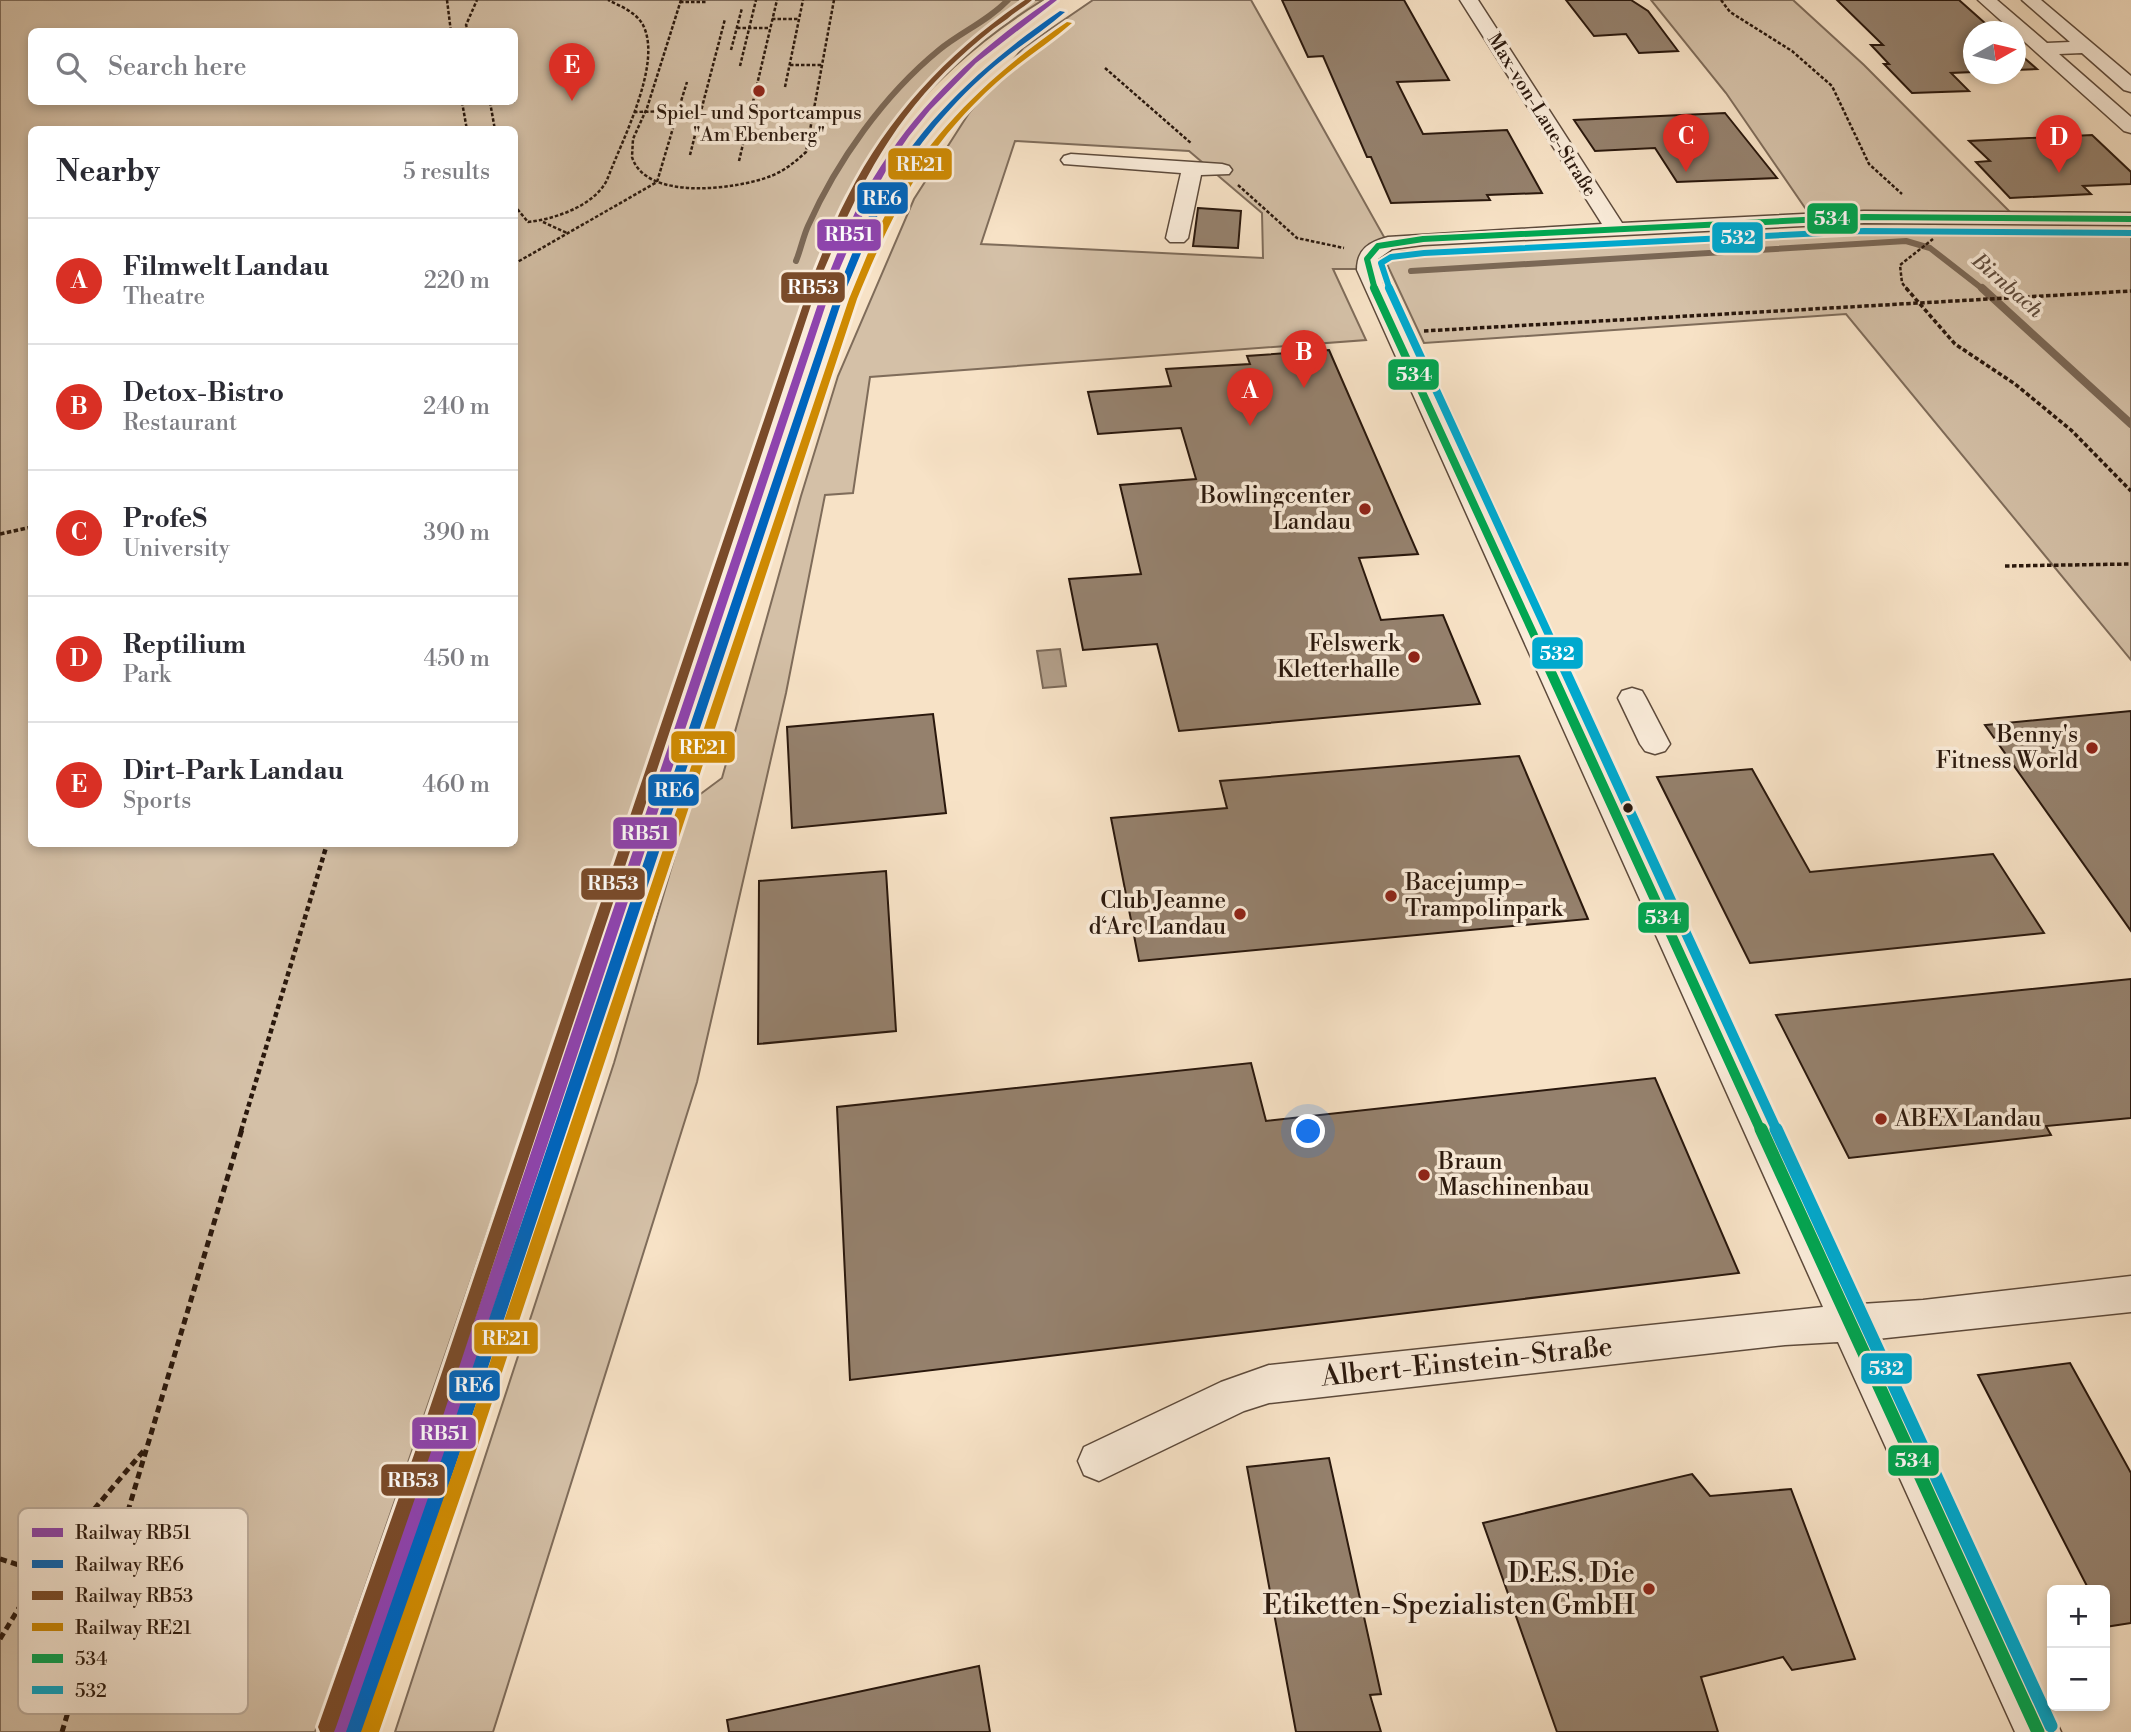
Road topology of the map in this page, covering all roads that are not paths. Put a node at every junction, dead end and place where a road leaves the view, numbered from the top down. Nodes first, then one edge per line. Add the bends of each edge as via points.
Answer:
1 (1469, 0) edge
2 (1987, 0) edge
3 (2031, 0) edge
4 (2085, 47) junction
5 (2043, 49) junction
6 (2131, 86) edge
7 (2131, 127) edge
8 (1071, 160) dead end
9 (1192, 168) junction
10 (1222, 170) dead end
11 (2131, 219) edge
12 (1616, 229) junction
13 (1177, 238) dead end
14 (1632, 698) dead end
15 (1655, 744) dead end
16 (2131, 1294) edge
17 (1850, 1323) junction
18 (1100, 1461) dead end
19 (2038, 1732) edge

1 - 12 street, Max-von-Laue-Straße
2 - 5 street
3 - 4 street
4 - 5 street
4 - 6 street
5 - 7 street
8 - 9 street
9 - 10 street
9 - 13 street
11 - 12 street via 1850,217
12 - 17 street via 1388,244 1369,253 1366,269
14 - 15 street
16 - 17 street, Albert-Einstein-Straße
17 - 18 street, Albert-Einstein-Straße via 1269,1384 1209,1407
17 - 19 street

